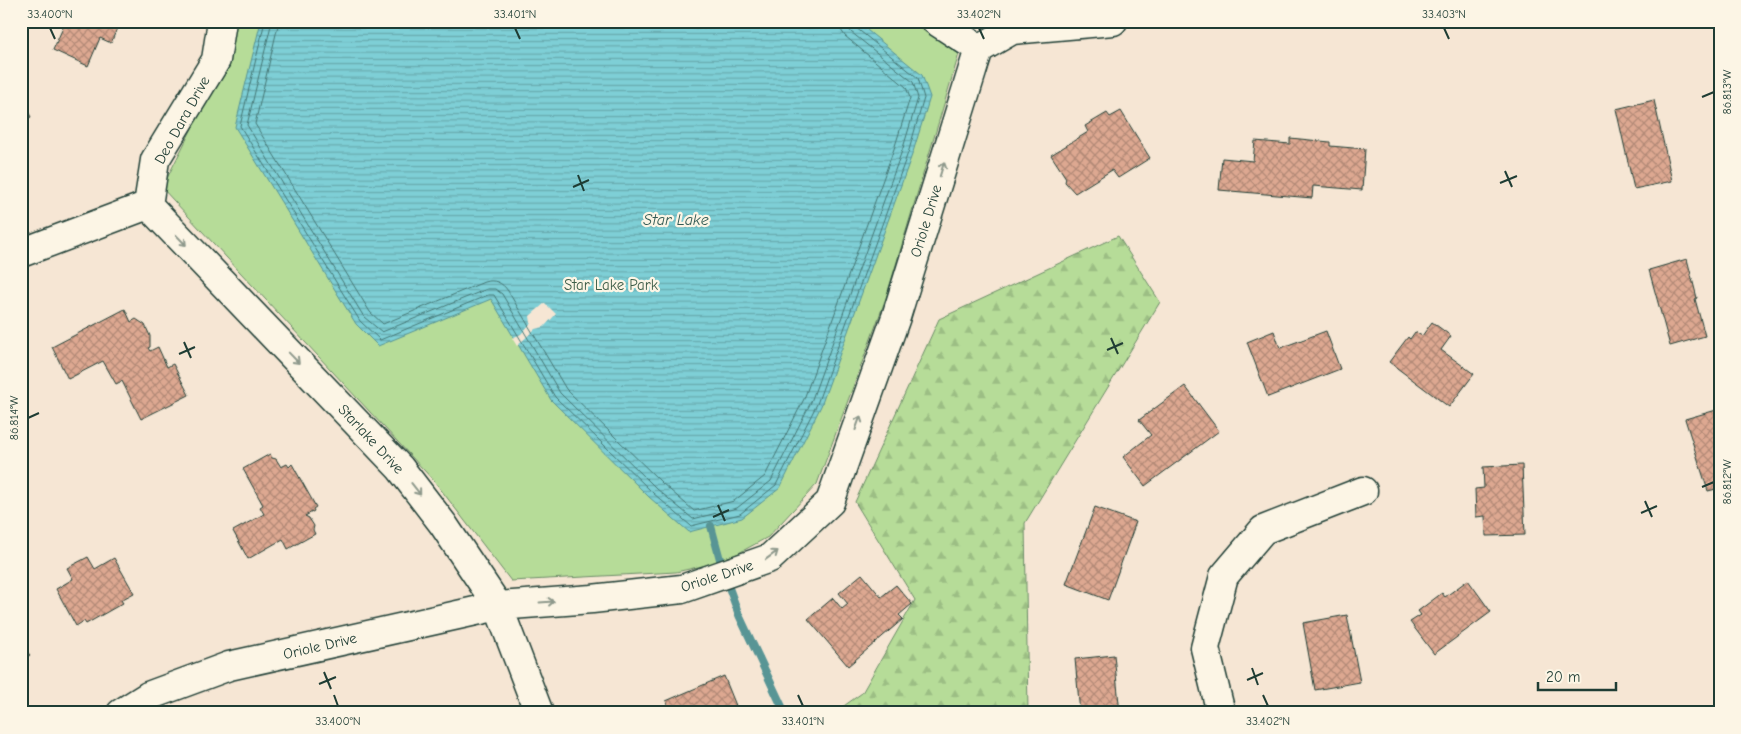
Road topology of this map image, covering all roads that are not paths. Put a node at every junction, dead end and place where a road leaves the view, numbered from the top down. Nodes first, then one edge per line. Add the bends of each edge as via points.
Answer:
1 (222, 21) edge
2 (936, 21) edge
3 (1113, 21) edge
4 (979, 48) junction
5 (148, 205) junction
6 (21, 253) edge
7 (1363, 491) dead end
8 (498, 606) junction
9 (122, 713) edge
10 (538, 713) edge
11 (1221, 713) edge

1 - 5 street, Deo Dara Drive via 216,60 156,160
2 - 4 street
3 - 4 street via 1012,30
8 -> 4 street, Oriole Drive via 682,589 770,558 830,502 896,317
5 - 6 street
5 -> 8 street, Starlake Drive via 400,468 443,524
7 - 11 street via 1263,530 1224,576 1205,648
8 - 9 street, Oriole Drive via 228,666 148,696
8 - 10 street, Starlake Drive

